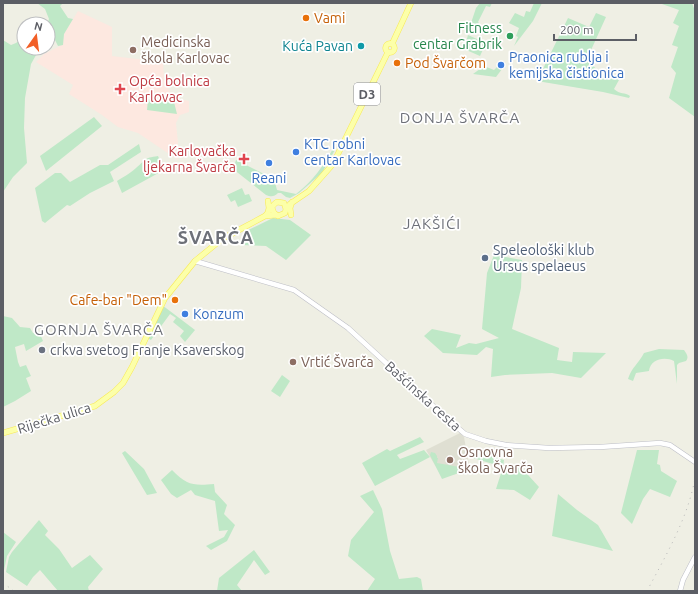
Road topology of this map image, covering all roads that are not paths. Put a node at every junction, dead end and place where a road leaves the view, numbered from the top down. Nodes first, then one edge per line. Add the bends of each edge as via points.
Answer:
1 (411, 3) edge
2 (268, 201) dead end
3 (282, 202) junction
4 (293, 202) junction
5 (272, 208) junction
6 (286, 209) junction
7 (266, 215) junction
8 (276, 215) junction
9 (291, 215) dead end
10 (204, 254) junction
11 (195, 261) junction
12 (206, 264) junction
13 (3, 433) edge
14 (695, 462) edge
15 (695, 557) edge
16 (680, 591) edge

1 - 4 main road, D3 via 392,44 394,49 388,52 332,164 309,191
2 - 7 main road
3 - 4 main road, D3
3 - 5 main road, D3 via 275,203
3 - 6 main road
4 - 6 main road, D3
4 - 9 main road via 290,208
5 - 7 main road, D3
5 - 8 main road
6 - 8 main road, D3 via 283,215
7 - 8 main road, D3
7 - 10 main road, D3 via 222,239
10 - 11 main road, D3
10 - 12 street via 203,260
11 - 12 street, Bašćinska cesta
11 - 13 main road, Riječka ulica / D3 via 165,298 132,367 114,392 95,406
12 - 14 street, Bašćinska cesta via 294,290 348,328 465,434 506,445 549,448 660,443 670,445
15 - 16 street

